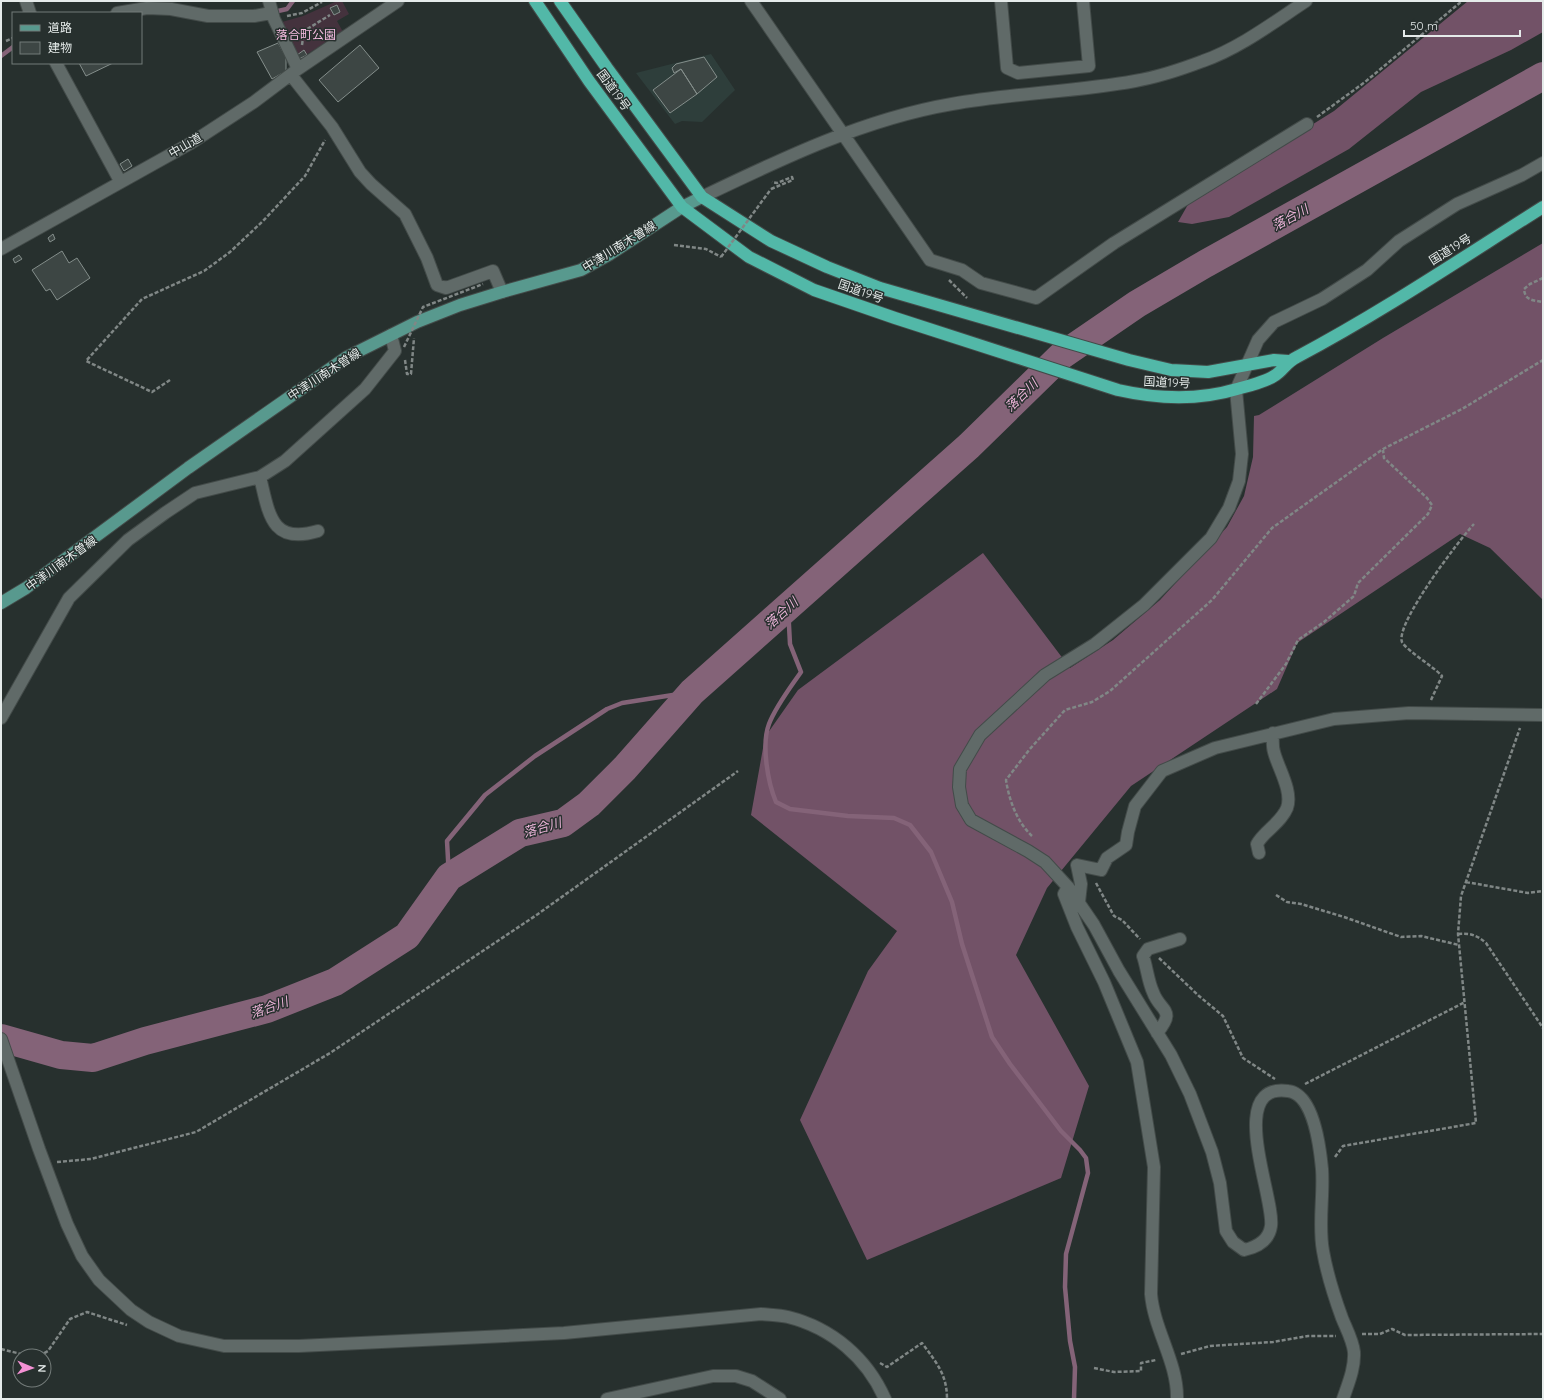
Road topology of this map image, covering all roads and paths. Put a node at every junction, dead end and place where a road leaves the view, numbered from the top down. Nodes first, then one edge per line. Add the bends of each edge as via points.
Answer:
1 (26, 1) edge
2 (269, 1) edge
3 (398, 1) edge
4 (535, 1) edge
5 (560, 1) edge
6 (751, 1) edge
7 (1001, 1) edge
8 (1083, 1) edge
9 (1306, 1) edge
10 (1462, 1) edge
11 (322, 2) edge
12 (147, 4) edge
13 (30, 12) edge
14 (120, 12) edge
15 (330, 15) dead end
16 (272, 16) junction
17 (12, 38) edge
18 (6, 41) dead end
19 (290, 54) junction
20 (57, 64) edge
21 (294, 72) junction
22 (1307, 124) joint
23 (332, 128) junction
24 (844, 134) junction
25 (1543, 163) edge
26 (120, 181) junction
27 (772, 182) dead end
28 (702, 197) junction
29 (682, 206) junction
30 (1543, 207) edge
31 (674, 245) dead end
32 (1, 249) edge
33 (1543, 278) edge
34 (484, 284) dead end
35 (502, 292) junction
36 (1543, 302) edge
37 (414, 334) dead end
38 (391, 335) junction
39 (1543, 360) edge
40 (1288, 362) junction
41 (1247, 364) junction
42 (170, 380) dead end
43 (1236, 390) junction
44 (1383, 449) junction
45 (260, 477) junction
46 (1474, 524) dead end
47 (318, 530) dead end
48 (1, 603) edge
49 (1256, 704) dead end
50 (1427, 713) junction
51 (1525, 714) junction
52 (1543, 715) edge
53 (1, 718) edge
54 (1273, 733) junction
55 (738, 771) dead end
56 (1034, 838) dead end
57 (1258, 853) dead end
58 (1094, 879) dead end
59 (1466, 882) junction
60 (1068, 887) junction
61 (1543, 891) edge
62 (1276, 895) dead end
63 (1079, 902) junction
64 (1458, 934) junction
65 (1180, 939) dead end
66 (1459, 945) junction
67 (1148, 949) junction
68 (1465, 1002) junction
69 (1543, 1028) edge
70 (1158, 1032) junction
71 (1, 1039) edge
72 (1288, 1092) junction
73 (44, 1163) junction
74 (1322, 1171) junction
75 (149, 1322) junction
76 (1543, 1334) edge
77 (1349, 1337) junction
78 (50, 1348) edge
79 (1, 1349) edge
80 (12, 1352) edge
81 (1168, 1357) junction
82 (865, 1366) junction
83 (1094, 1368) dead end
84 (607, 1399) edge
85 (780, 1399) edge
86 (885, 1399) edge
87 (947, 1399) edge
88 (1176, 1399) edge
89 (1343, 1399) edge

1 - 13 street
2 - 16 street
3 - 21 street, 中山道
4 - 29 highway, 国道19号 via 589,81
5 - 28 highway, 国道19号
6 - 24 street
7 - 8 street via 1007,68 1018,73 1089,66
9 - 24 street via 1242,42 1204,61 1172,71 1136,81 952,104 897,116
10 - 22 path via 1365,82
11 - 16 path via 302,13
12 - 14 street
12 - 16 street via 208,16
15 - 19 path via 304,31 302,47
16 - 19 street
17 - 18 path
19 - 21 street
20 - 26 street
21 - 23 street
21 - 26 street, 中山道 via 191,143
22 - 24 street via 1114,243 1036,298 981,283 962,270 930,260
23 - 35 street via 360,172 405,214 437,285 446,288 493,271
23 - 42 path via 304,176 263,221 230,252 204,271 142,299 86,361 152,392
24 - 28 street via 755,171
25 - 41 street via 1457,204 1399,241 1367,270 1322,299 1274,322 1258,340
26 - 32 street, 中山道
27 - 31 path, bridge via 792,177 793,180 771,189 721,258 706,248
28 - 29 main road, 中津川南木曽線
28 - 41 highway, 国道19号 via 771,241 880,288 1128,360 1171,370 1208,372
29 - 35 main road, 中津川南木曽線 via 610,254 581,270
29 - 43 highway, 国道19号 via 748,257 814,290 895,318 1118,390 1176,399
30 - 40 highway, 国道19号 via 1334,337
33 - 36 path via 1524,289 1524,295 1529,300
34 - 37 path, bridge via 423,307 404,347 406,374 411,374
35 - 38 main road, 中津川南木曽線 via 417,322
38 - 45 street via 395,351 365,389 284,461
38 - 48 main road, 中津川南木曽線 via 347,357 313,380 188,468 70,557
39 - 44 path via 1462,409
40 - 41 highway, 国道19号 via 1274,360
40 - 43 highway, 国道19号 via 1275,376
41 - 43 street
43 - 60 street via 1242,454 1239,481 1229,508 1211,538 1144,605 1095,644 1045,675 980,735 960,769 962,805 971,820 1046,862
44 - 49 path via 1384,458 1432,505 1428,514 1358,583 1354,596 1298,640 1286,664
44 - 56 path via 1272,528 1212,600 1110,691 1092,702 1065,710 1029,750 1006,780 1016,812 1024,828
45 - 47 street via 268,512 279,530 290,535 302,535
45 - 53 street via 194,493 128,540 69,598
46 - 50 path via 1460,538 1414,606 1401,636 1403,644 1442,676
50 - 51 street
50 - 54 street via 1334,719
51 - 52 street
51 - 59 path
54 - 57 street via 1273,750 1287,792 1287,808 1270,830 1261,836 1257,844
54 - 63 street via 1215,748 1162,771 1135,806 1126,845 1107,858 1101,870 1077,865 1081,884
55 - 73 path via 538,914 337,1048 196,1132 91,1158
58 - 67 path via 1114,916 1122,920
59 - 61 path via 1528,893
59 - 64 path via 1458,909
60 - 63 street
60 - 81 street via 1064,894 1137,1062 1154,1168 1151,1294 1153,1310
62 - 66 path via 1287,902 1302,904 1401,937 1421,936
63 - 70 street
64 - 66 path
64 - 69 path via 1468,933 1486,943
65 - 67 street
66 - 68 path
67 - 70 street via 1143,956 1153,994 1167,1014 1166,1023
67 - 72 path via 1223,1016 1243,1058 1277,1080
68 - 72 path
68 - 74 path via 1476,1123 1343,1146
70 - 72 street via 1190,1094 1212,1152 1220,1183 1226,1231 1233,1242 1244,1250 1257,1248 1271,1227 1255,1124 1257,1107 1266,1096 1276,1091
71 - 73 street
72 - 74 street via 1299,1095 1307,1103 1318,1142
73 - 75 street via 82,1256 100,1280 131,1310
74 - 77 street via 1322,1250 1334,1296
75 - 78 path via 128,1325 87,1312 70,1319
75 - 82 street via 179,1336 203,1343 246,1347 564,1333 761,1314 787,1317 823,1330 851,1350
76 - 77 path via 1405,1335 1392,1328 1380,1334
77 - 81 path via 1327,1334 1273,1342 1210,1346
77 - 89 street via 1354,1351 1354,1365
79 - 80 path
81 - 83 path via 1141,1363 1140,1371 1114,1372
81 - 88 street via 1174,1376
82 - 86 street via 876,1380
82 - 87 path via 878,1362 887,1367 922,1343 947,1384
84 - 85 street via 713,1376 736,1376 752,1381

